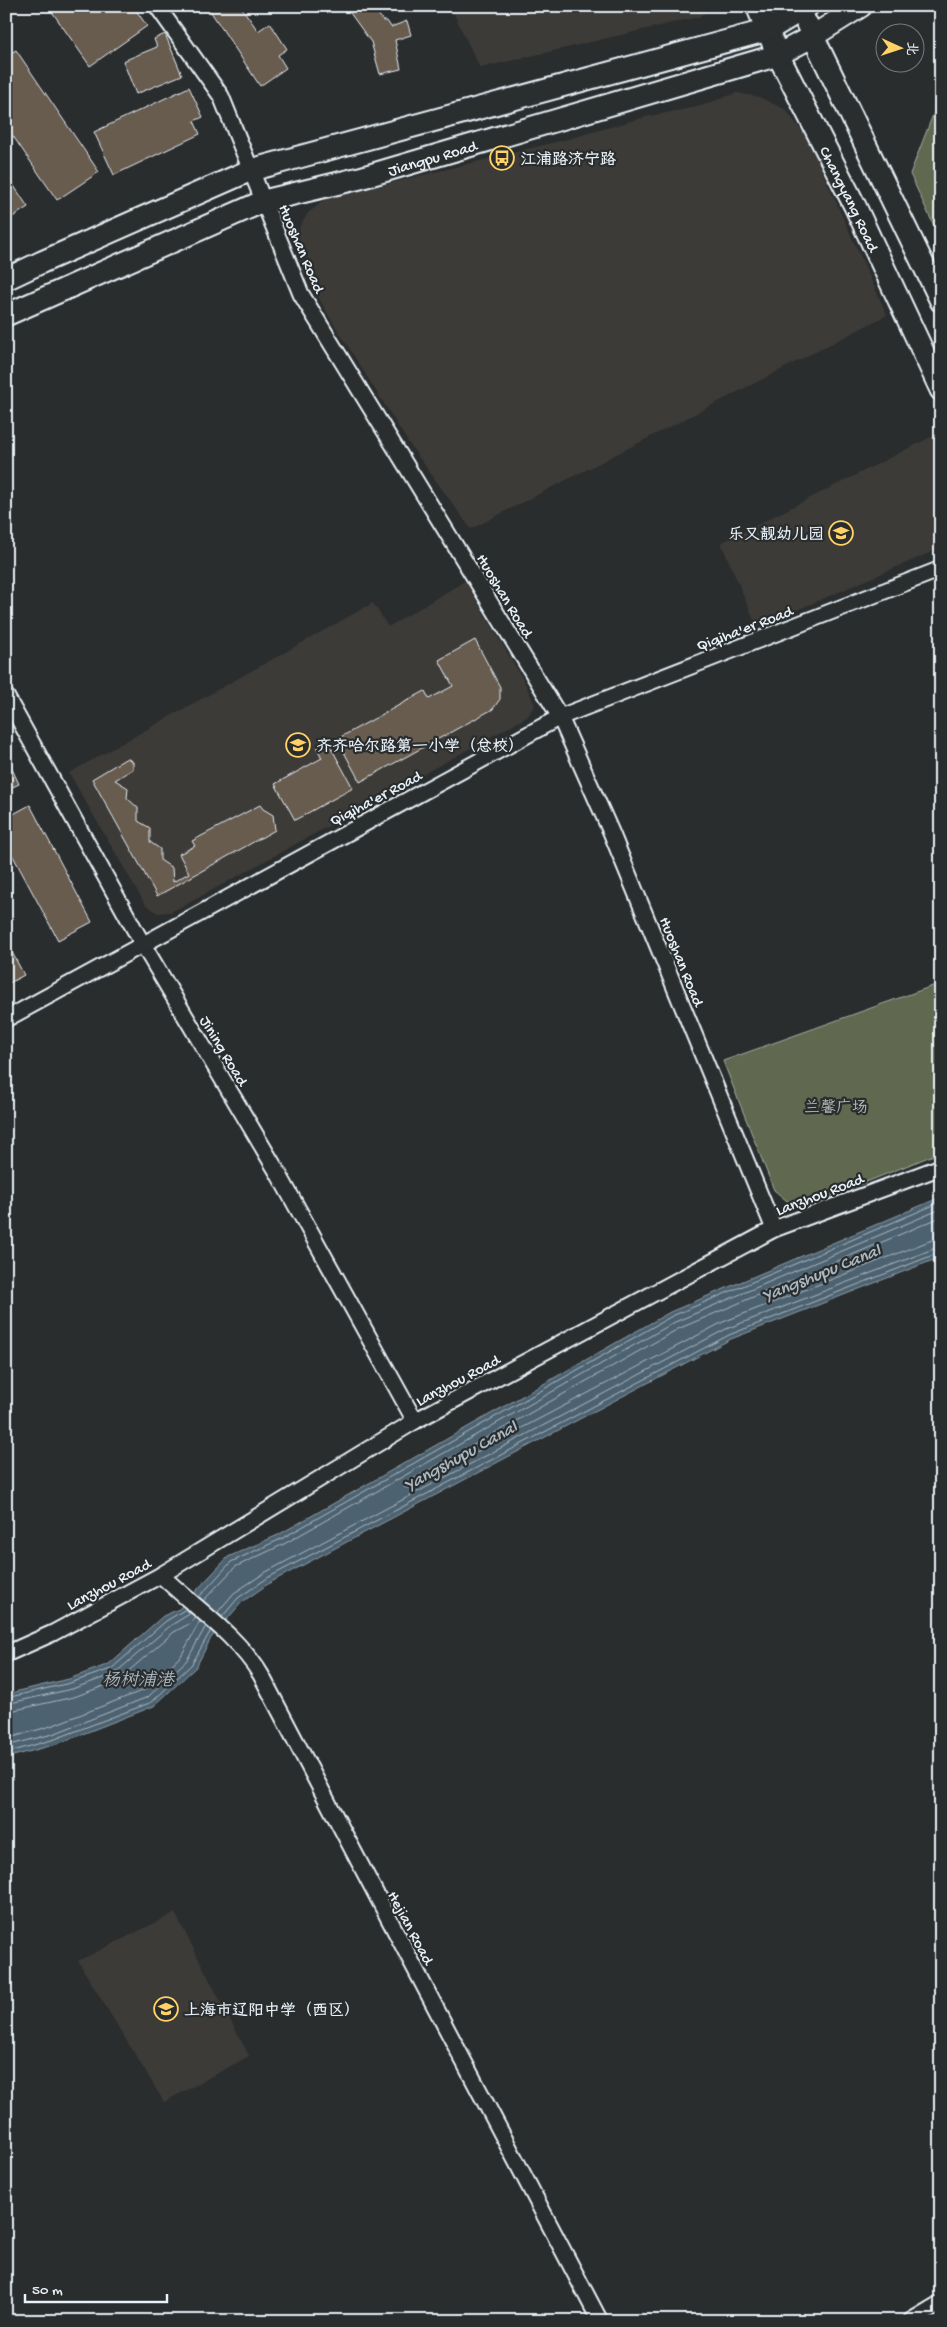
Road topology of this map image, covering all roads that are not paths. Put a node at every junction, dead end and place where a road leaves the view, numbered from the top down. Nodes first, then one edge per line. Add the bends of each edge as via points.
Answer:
1 (157, 6) edge
2 (757, 6) edge
3 (860, 6) edge
4 (802, 8) edge
5 (768, 30) junction
6 (813, 36) junction
7 (778, 55) junction
8 (251, 170) junction
9 (264, 201) junction
10 (6, 279) edge
11 (941, 301) edge
12 (6, 315) edge
13 (941, 390) edge
14 (941, 569) edge
15 (6, 696) edge
16 (560, 717) junction
17 (142, 944) junction
18 (6, 1019) edge
19 (941, 1167) edge
20 (774, 1229) junction
21 (416, 1421) junction
22 (160, 1575) junction
23 (6, 1654) edge
24 (941, 2303) edge
25 (600, 2321) edge
26 (911, 2321) edge

1 - 8 street, Huoshan Road via 221,96
2 - 5 main road, Changyang Road
3 - 6 main road, Jiangpu Road
4 - 5 main road, Jiangpu Road
4 - 6 main road
5 - 7 main road, Changyang Road
5 - 8 main road, Jiangpu Road
6 - 7 main road, Jiangpu Road
6 - 11 main road
7 - 9 main road, Jiangpu Road via 360,178
7 - 13 main road, Changyang Road via 855,206
8 - 9 street, Huoshan Road
8 - 10 main road, Jiangpu Road
9 - 12 main road, Jiangpu Road
9 - 16 street, Huoshan Road via 301,294
14 - 16 street, Qiqiha'er Road
15 - 17 street, Jining Road
16 - 17 street, Qiqiha'er Road
16 - 20 street, Huoshan Road via 615,841
17 - 18 street, Qiqiha'er Road
17 - 21 street, Jining Road via 278,1173
19 - 20 street, Lanzhou Road
20 - 21 street, Lanzhou Road
21 - 22 street, Lanzhou Road
22 - 23 street, Lanzhou Road via 53,1633
22 - 25 street, Hejian Road via 248,1655 262,1675
24 - 26 street

